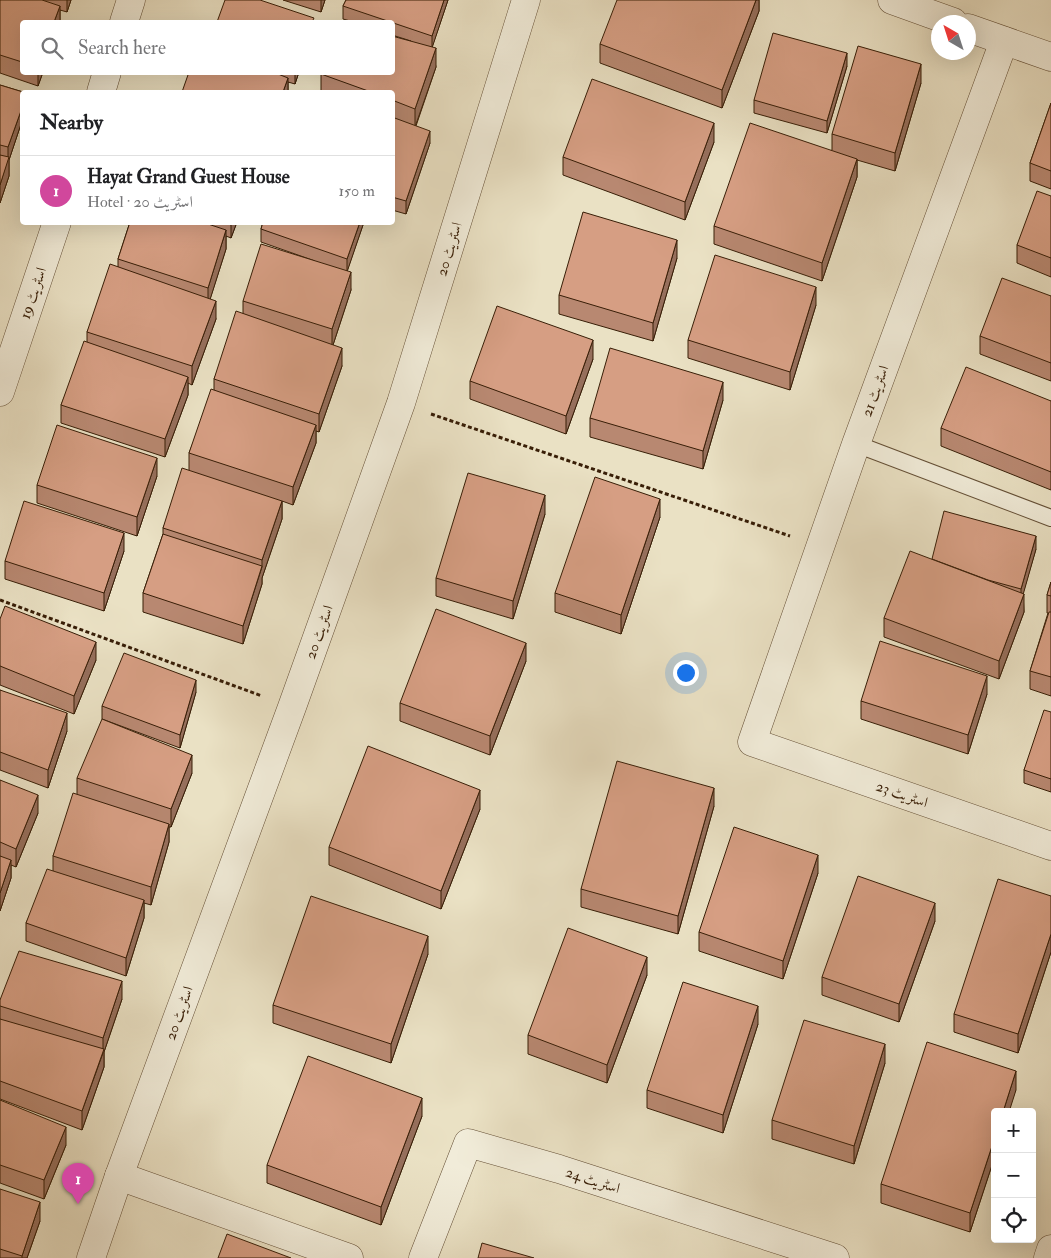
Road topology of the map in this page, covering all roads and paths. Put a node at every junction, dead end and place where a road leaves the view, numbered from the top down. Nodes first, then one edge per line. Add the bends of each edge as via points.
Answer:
1 (131, 0) edge
2 (526, 0) edge
3 (892, 0) edge
4 (946, 15) edge
5 (125, 20) edge
6 (976, 27) edge
7 (1004, 41) junction
8 (1051, 57) edge
9 (106, 75) edge
10 (101, 90) edge
11 (56, 225) edge
12 (0, 392) edge
13 (401, 404) junction
14 (856, 444) junction
15 (1051, 518) edge
16 (821, 547) junction
17 (0, 600) edge
18 (292, 707) junction
19 (752, 742) joint
20 (1051, 846) edge
21 (119, 1176) junction
22 (1051, 1249) edge
23 (91, 1258) edge
24 (349, 1258) edge
25 (423, 1258) edge
26 (835, 1258) edge
27 (1048, 1258) edge

1 - 5 street
2 - 13 street, اسٹریٹ 20
3 - 4 street
6 - 7 street
7 - 8 street
7 - 14 street, اسٹریٹ 21
9 - 10 street
11 - 12 street, اسٹریٹ 19
13 - 16 path
13 - 18 street, اسٹریٹ 20
14 - 15 lane
14 - 16 street, اسٹریٹ 21
16 - 19 street, اسٹریٹ 21
17 - 18 path
18 - 21 street, اسٹریٹ 20
19 - 20 street, اسٹریٹ 23
21 - 23 street, اسٹریٹ 20
21 - 24 street
22 - 27 street
25 - 26 street, اسٹریٹ 24 via 468,1143 560,1169

